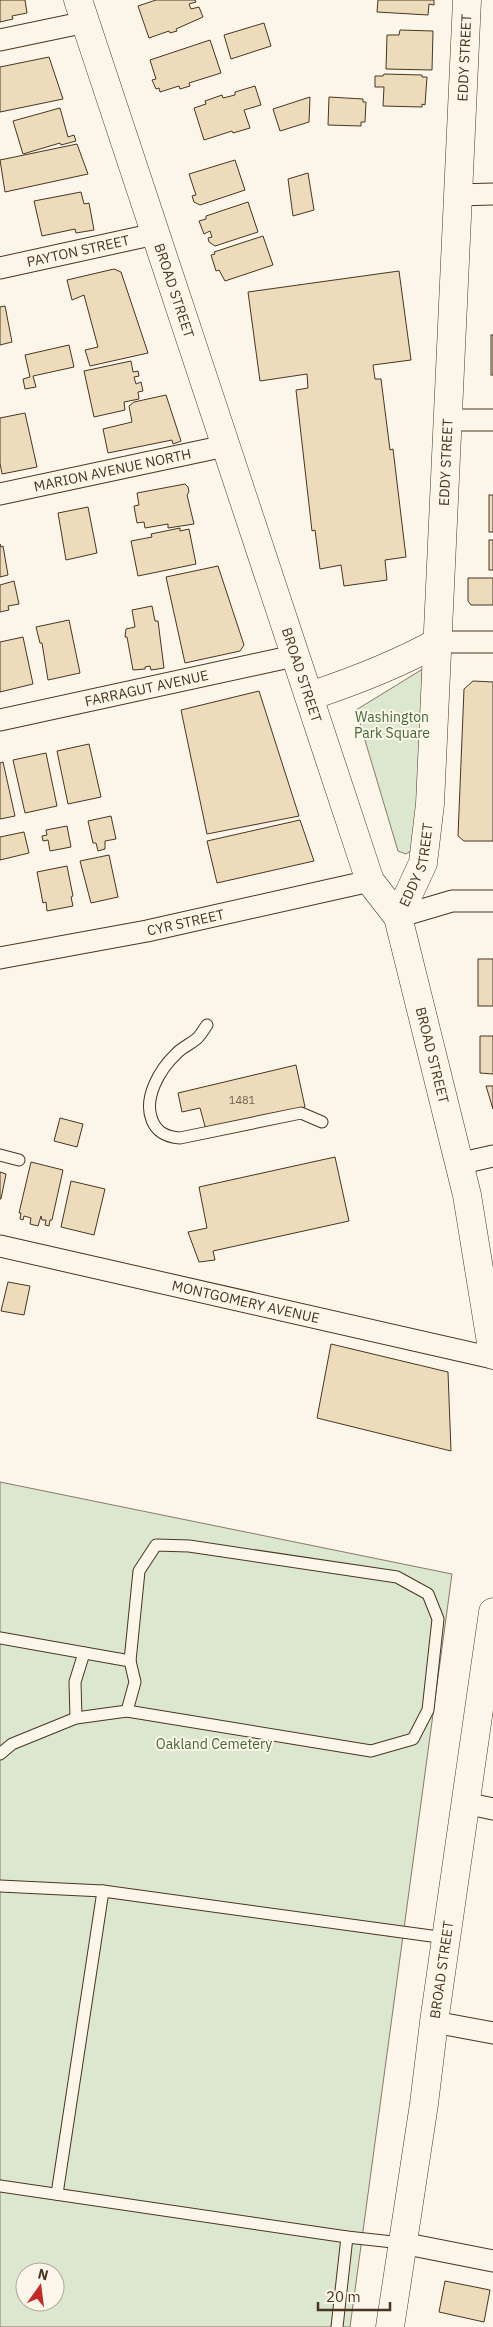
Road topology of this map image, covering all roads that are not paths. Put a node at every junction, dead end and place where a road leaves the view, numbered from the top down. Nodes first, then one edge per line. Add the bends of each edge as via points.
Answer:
1 (467, 0) edge
2 (82, 11) edge
3 (0, 40) edge
4 (458, 194) junction
5 (493, 194) edge
6 (155, 234) junction
7 (0, 268) edge
8 (447, 420) junction
9 (493, 420) edge
10 (225, 446) junction
11 (0, 494) edge
12 (438, 642) junction
13 (493, 642) edge
14 (294, 656) junction
15 (310, 696) junction
16 (0, 720) edge
17 (370, 881) junction
18 (493, 901) edge
19 (398, 917) junction
20 (0, 958) edge
21 (206, 1025) dead end
22 (322, 1122) dead end
23 (0, 1155) edge
24 (493, 1156) edge
25 (19, 1160) dead end
26 (458, 1164) junction
27 (0, 1246) edge
28 (493, 1357) edge
29 (493, 1612) edge
30 (0, 1638) edge
31 (84, 1653) junction
32 (130, 1661) junction
33 (127, 1711) junction
34 (76, 1718) junction
35 (0, 1754) edge
36 (465, 1803) junction
37 (493, 1809) edge
38 (0, 1886) edge
39 (103, 1892) junction
40 (446, 1938) junction
41 (434, 2022) junction
42 (493, 2033) edge
43 (0, 2186) edge
44 (57, 2194) junction
45 (347, 2237) junction
46 (402, 2243) junction
47 (493, 2261) edge
48 (337, 2327) edge
49 (390, 2327) edge

1 - 4 main road, EDDY STREET
2 - 3 street
2 - 6 main road, BROAD STREET
4 - 5 street
4 - 8 main road, EDDY STREET
6 - 7 street, PAYTON STREET
6 - 10 main road, BROAD STREET
8 - 9 street
8 - 12 main road, EDDY STREET
10 - 11 street, MARION AVENUE NORTH
10 - 14 main road, BROAD STREET
12 - 13 street
12 - 15 main road via 358,680
12 - 19 main road, EDDY STREET via 430,804 423,863
14 - 15 main road, BROAD STREET
14 - 16 street, FARRAGUT AVENUE
15 - 17 main road, BROAD STREET
17 - 19 main road, BROAD STREET
17 - 20 street, CYR STREET via 146,931
18 - 19 street via 452,902
19 - 26 main road, BROAD STREET
21 - 22 lane via 197,1039 177,1052 154,1088 150,1102 151,1118 157,1129 168,1137 180,1138 302,1113
23 - 25 lane
24 - 26 street
26 - 28 main road, BROAD STREET via 468,1195
27 - 28 street, MONTGOMERY AVENUE
29 - 36 main road, BROAD STREET
30 - 31 lane
31 - 32 lane
31 - 34 lane via 75,1682
32 - 33 lane via 134,1682
32 - 33 lane via 139,1572 156,1545 189,1546 397,1577 428,1594 438,1619 428,1710 413,1739 371,1751
33 - 34 lane
34 - 35 lane via 12,1744
36 - 37 street
36 - 40 main road, BROAD STREET
38 - 39 lane
39 - 40 lane
39 - 44 lane
40 - 41 main road, BROAD STREET
41 - 42 street
41 - 46 main road, BROAD STREET
43 - 44 lane
44 - 45 lane
45 - 46 lane
45 - 48 lane
46 - 47 street
46 - 49 main road, BROAD STREET

